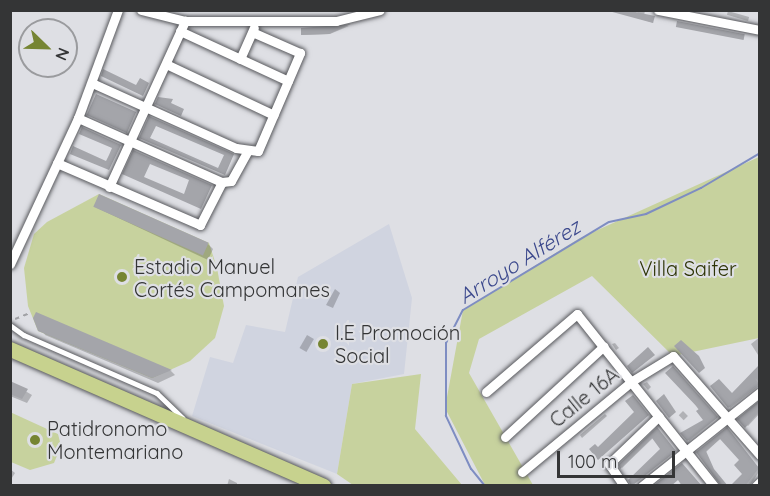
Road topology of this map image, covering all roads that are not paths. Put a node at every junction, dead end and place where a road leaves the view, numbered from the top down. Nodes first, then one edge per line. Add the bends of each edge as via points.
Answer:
1 (118, 10) edge
2 (141, 10) edge
3 (380, 10) edge
4 (658, 10) edge
5 (700, 13) edge
6 (185, 21) junction
7 (257, 21) junction
8 (759, 30) edge
9 (180, 31) junction
10 (252, 32) junction
11 (240, 59) junction
12 (166, 64) junction
13 (288, 81) junction
14 (92, 82) junction
15 (146, 107) junction
16 (274, 115) junction
17 (78, 118) junction
18 (130, 142) junction
19 (248, 150) junction
20 (57, 163) junction
21 (222, 182) junction
22 (109, 187) junction
23 (10, 264) edge
24 (10, 323) edge
25 (604, 346) junction
26 (11, 349) edge
27 (632, 381) junction
28 (486, 392) dead end
29 (759, 392) edge
30 (659, 416) junction
31 (727, 418) junction
32 (190, 427) junction
33 (506, 436) dead end
34 (687, 450) junction
35 (759, 455) edge
36 (522, 472) dead end
37 (759, 482) edge
38 (323, 486) edge
39 (624, 486) edge
40 (642, 486) edge
41 (714, 486) edge
42 (756, 486) edge

1 - 14 street
2 - 6 street
3 - 7 street via 336,21
4 - 5 street
5 - 8 street
6 - 7 street
6 - 9 street
7 - 10 street
9 - 11 street
9 - 12 street
10 - 11 street
10 - 13 street via 300,53
11 - 13 street
12 - 15 street
12 - 16 street
13 - 16 street
14 - 15 street
14 - 17 street
15 - 18 street
15 - 19 street
16 - 19 street via 258,151
17 - 18 street
17 - 20 street
18 - 21 street
18 - 22 street
19 - 21 street via 231,181
20 - 22 street
20 - 23 street
21 - 22 street via 200,225
24 - 32 lane via 24,335 157,393
25 - 27 street
25 - 28 street via 577,314
25 - 33 street
26 - 32 main road
27 - 30 street
27 - 31 street, Calle 16A via 673,356
27 - 36 street, Calle 16A
29 - 31 street
30 - 34 street
30 - 39 street via 609,464
31 - 34 street
31 - 35 street
32 - 38 main road
34 - 40 street
34 - 41 street
37 - 42 street

